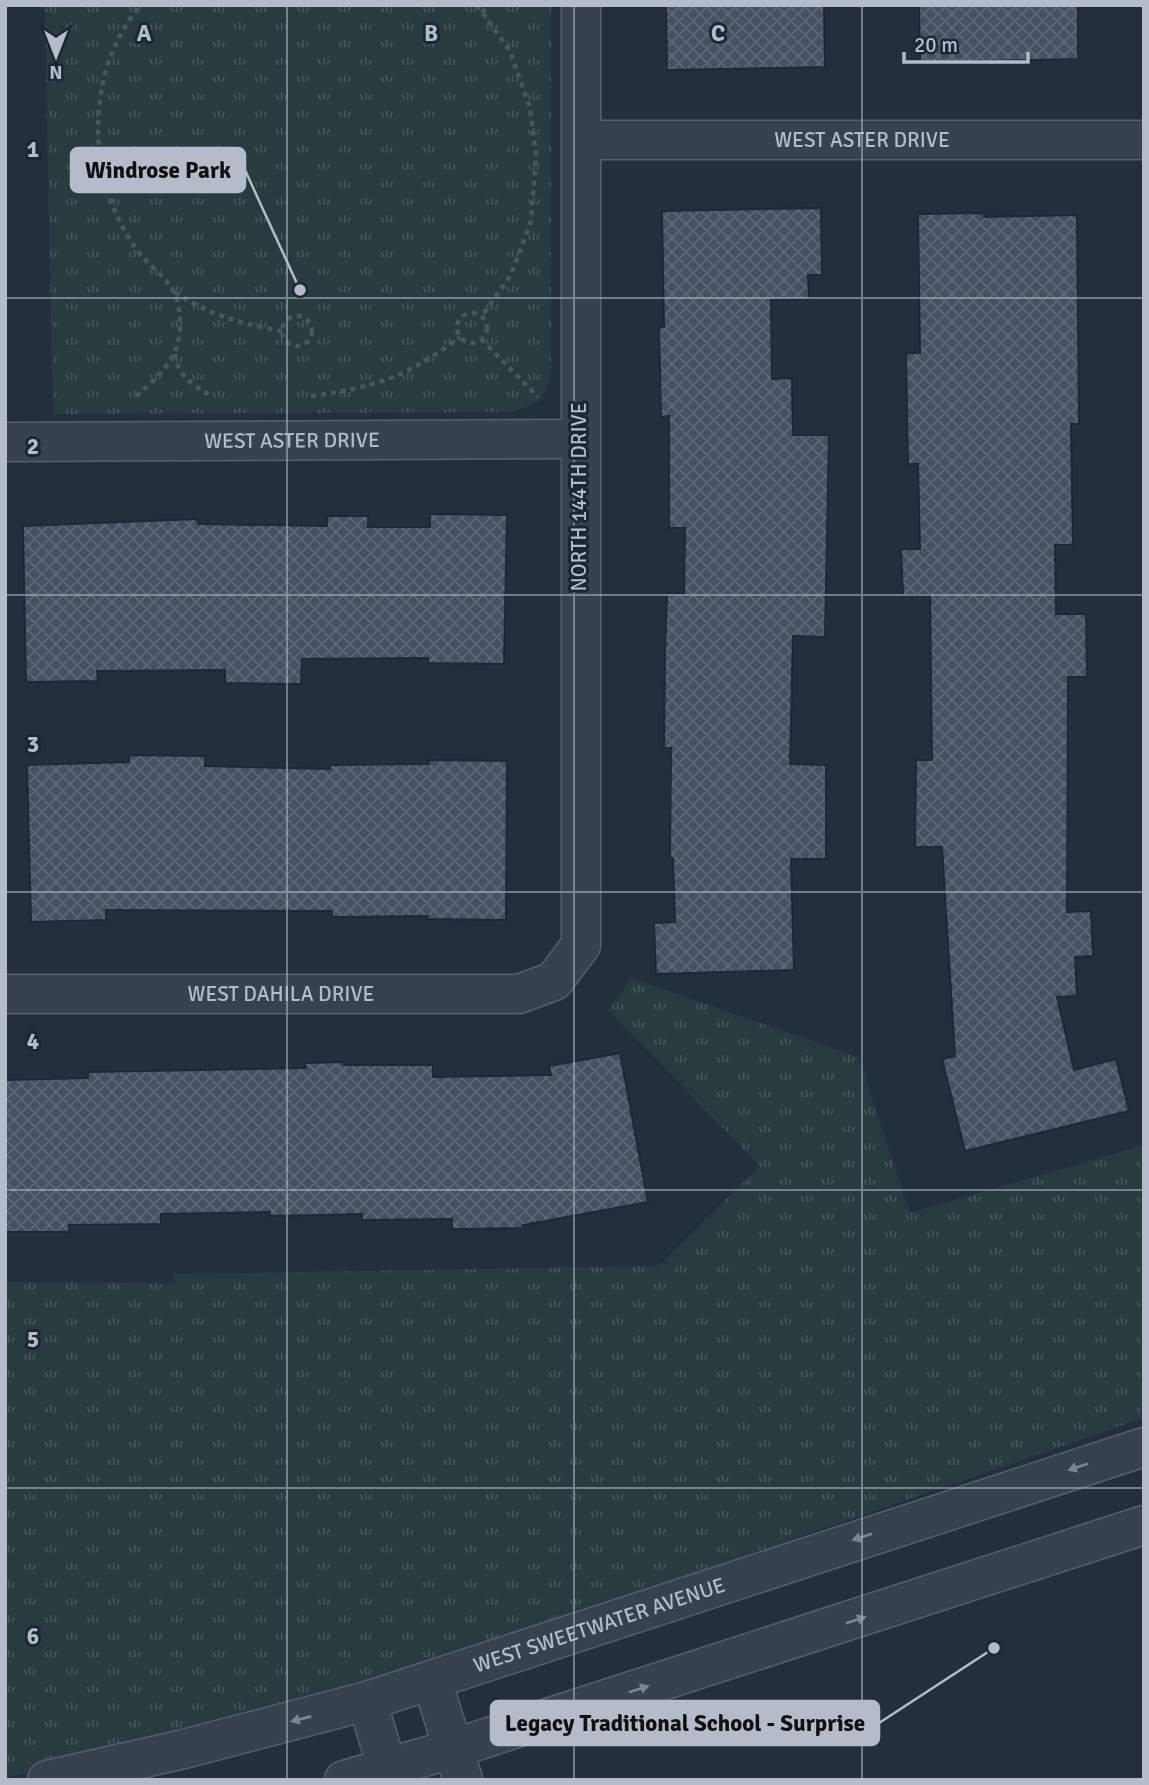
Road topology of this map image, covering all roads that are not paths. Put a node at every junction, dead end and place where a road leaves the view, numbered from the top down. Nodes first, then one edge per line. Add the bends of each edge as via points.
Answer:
1 (581, 5) edge
2 (582, 140) junction
3 (1144, 140) edge
4 (579, 439) junction
5 (5, 442) edge
6 (554, 981) joint
7 (5, 994) edge
8 (1144, 1447) edge
9 (1144, 1525) edge
10 (432, 1681) junction
11 (366, 1701) junction
12 (457, 1765) edge
13 (389, 1774) edge
14 (47, 1780) edge
15 (344, 1780) edge

1 - 2 street, NORTH 144TH DRIVE
2 - 3 street, WEST ASTER DRIVE
2 - 4 street, NORTH 144TH DRIVE
4 - 5 street, WEST ASTER DRIVE
4 - 6 street, NORTH 144TH DRIVE via 581,945
6 - 7 street, WEST DAHILA DRIVE via 519,994
8 -> 10 street, WEST SWEETWATER AVENUE
12 -> 9 street
10 - 11 street, WEST SWEETWATER AVENUE
10 - 12 street
11 - 13 street
11 -> 14 street, WEST SWEETWATER AVENUE
12 - 13 street
13 - 15 street

